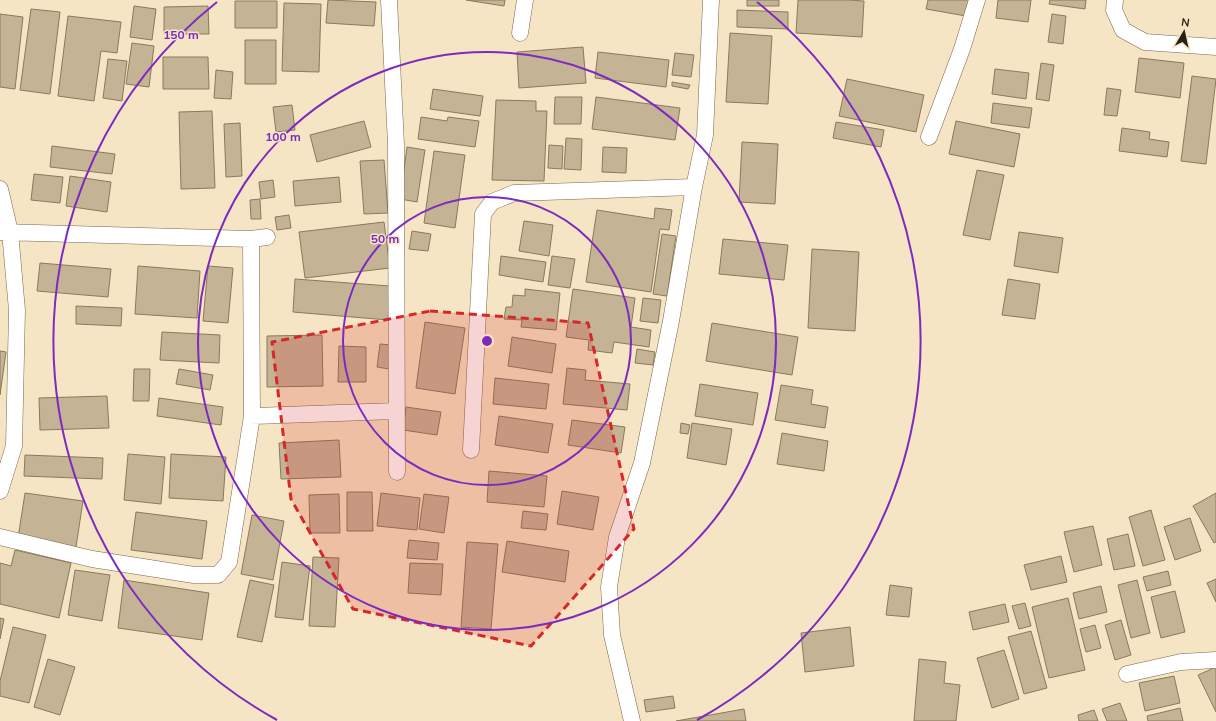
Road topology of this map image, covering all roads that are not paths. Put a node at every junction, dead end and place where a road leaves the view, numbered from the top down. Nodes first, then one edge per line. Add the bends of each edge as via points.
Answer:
1 (389, 0) edge
2 (525, 0) edge
3 (711, 0) edge
4 (977, 0) edge
5 (1115, 0) edge
6 (520, 32) dead end
7 (1216, 46) edge
8 (929, 137) dead end
9 (694, 187) junction
10 (0, 190) edge
11 (5, 232) edge
12 (396, 411) junction
13 (252, 416) junction
14 (471, 450) dead end
15 (397, 472) dead end
16 (0, 491) edge
17 (0, 537) edge
18 (1216, 660) edge
19 (1126, 674) dead end
20 (632, 721) edge

1 - 12 street via 396,145
2 - 6 street
3 - 9 street via 705,135
4 - 8 street via 962,49
5 - 7 street via 1114,10 1123,30 1145,42
9 - 14 street via 514,194 492,202 483,214
9 - 20 street via 671,321 642,463 617,537 609,587 612,635
10 - 11 street
11 - 13 street via 259,238
11 - 16 street via 17,310 14,446
12 - 13 street
12 - 15 street
13 - 17 street via 229,562 218,575 194,575 92,559
18 - 19 street via 1181,662

